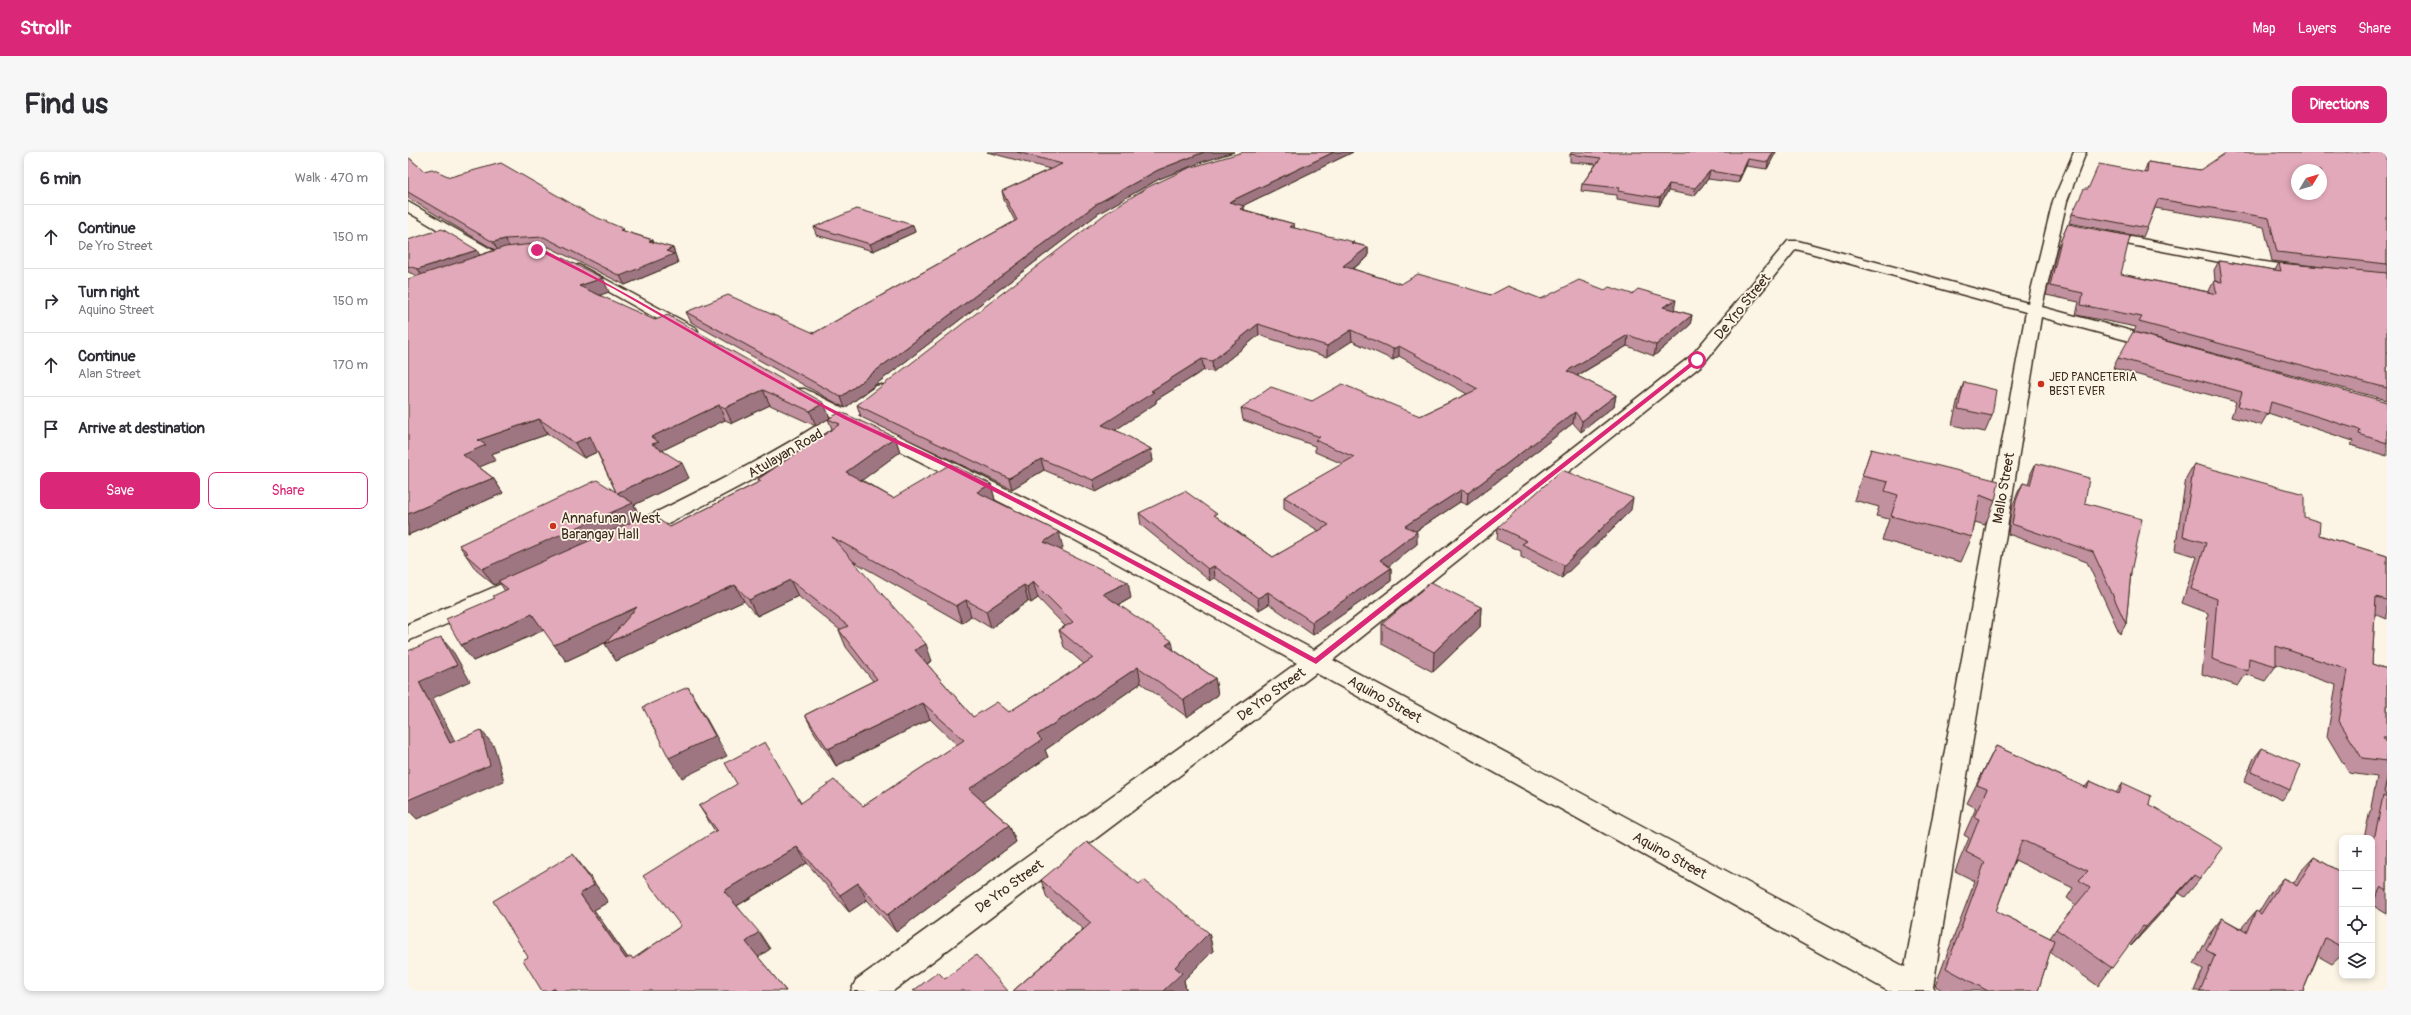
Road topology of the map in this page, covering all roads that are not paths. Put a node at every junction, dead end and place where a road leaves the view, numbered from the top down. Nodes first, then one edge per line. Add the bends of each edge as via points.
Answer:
1 (2080, 152) edge
2 (408, 206) edge
3 (2084, 232) edge
4 (563, 261) edge
5 (474, 266) edge
6 (2317, 273) edge
7 (2034, 308) junction
8 (702, 338) edge
9 (2172, 347) edge
10 (895, 380) edge
11 (784, 384) edge
12 (846, 418) junction
13 (615, 541) edge
14 (551, 570) edge
15 (408, 633) edge
16 (1316, 661) junction
17 (1918, 990) edge
18 (866, 991) edge

1 - 7 street, Mallo Street via 2060,201 2061,228
2 - 5 street via 503,256
3 - 6 street via 2251,264
4 - 8 street via 616,288
7 - 9 street
7 - 16 street, De Yro Street via 1793,244 1697,360
7 - 17 street, Mallo Street
10 - 12 street, Atulayan Road
11 - 12 street, Aquino Street
12 - 13 street, Atulayan Road via 720,490
12 - 16 street, Aquino Street via 950,467 1084,536
14 - 15 street
16 - 17 street, Aquino Street
16 - 18 street, De Yro Street

